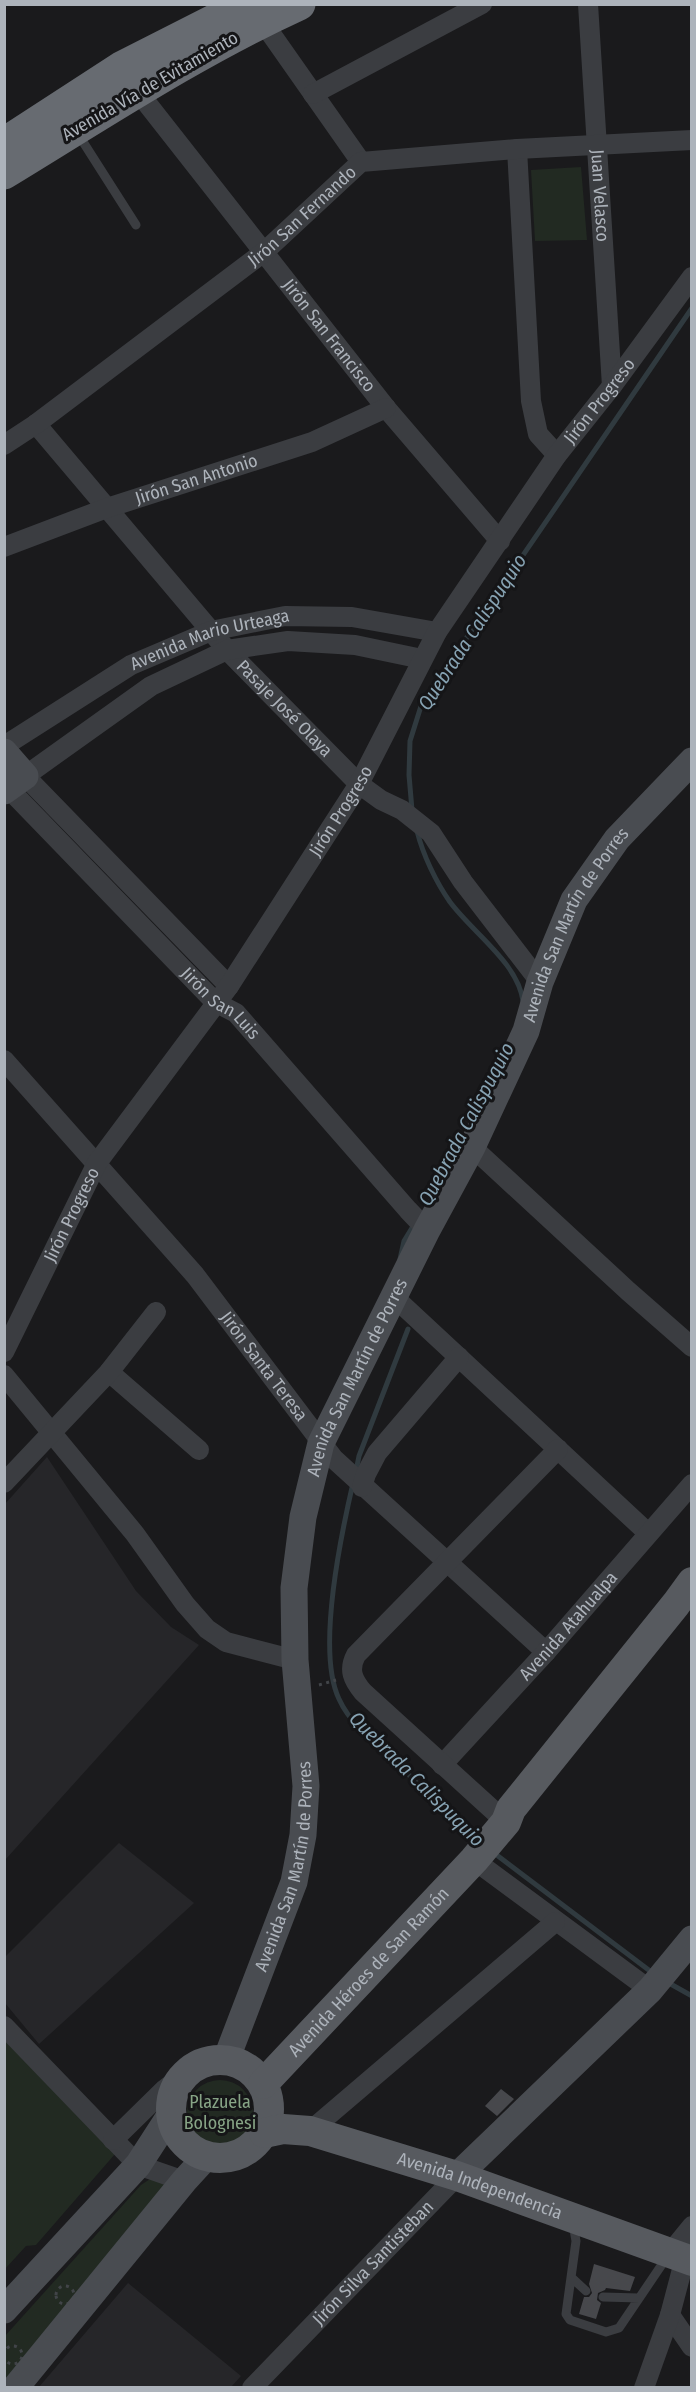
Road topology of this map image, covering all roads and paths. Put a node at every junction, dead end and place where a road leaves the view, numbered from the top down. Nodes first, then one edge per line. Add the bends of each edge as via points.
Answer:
1 (299, 4) edge
2 (483, 4) edge
3 (588, 4) edge
4 (255, 10) edge
5 (129, 80) junction
6 (313, 94) junction
7 (75, 130) junction
8 (692, 140) edge
9 (4, 144) edge
10 (596, 146) junction
11 (517, 149) junction
12 (361, 162) junction
13 (4, 174) edge
14 (136, 225) dead end
15 (264, 252) junction
16 (692, 277) edge
17 (612, 386) junction
18 (386, 408) junction
19 (36, 424) junction
20 (4, 444) edge
21 (557, 455) junction
22 (107, 508) junction
23 (500, 542) junction
24 (4, 547) edge
25 (210, 631) junction
26 (437, 632) junction
27 (227, 650) junction
28 (422, 659) junction
29 (4, 746) edge
30 (4, 752) edge
31 (692, 761) edge
32 (359, 784) junction
33 (10, 785) edge
34 (540, 982) junction
35 (229, 986) junction
36 (215, 1002) junction
37 (4, 1060) edge
38 (472, 1147) junction
39 (97, 1163) junction
40 (425, 1227) junction
41 (395, 1298) junction
42 (156, 1312) dead end
43 (692, 1347) edge
44 (4, 1352) edge
45 (459, 1357) junction
46 (109, 1372) junction
47 (4, 1376) edge
48 (52, 1433) junction
49 (321, 1443) junction
50 (558, 1449) junction
51 (199, 1450) dead end
52 (4, 1483) edge
53 (692, 1484) edge
54 (362, 1486) junction
55 (648, 1533) junction
56 (448, 1562) junction
57 (692, 1582) edge
58 (692, 1614) edge
59 (546, 1652) junction
60 (295, 1660) junction
61 (442, 1765) junction
62 (487, 1845) junction
63 (555, 1922) junction
64 (692, 1939) edge
65 (657, 1982) junction
66 (4, 2026) edge
67 (226, 2060) junction
68 (193, 2067) junction
69 (263, 2084) junction
70 (171, 2114) junction
71 (310, 2131) junction
72 (264, 2133) junction
73 (113, 2140) junction
74 (206, 2157) junction
75 (138, 2165) junction
76 (457, 2176) junction
77 (184, 2181) junction
78 (572, 2219) junction
79 (692, 2226) edge
80 (682, 2257) edge
81 (572, 2278) junction
82 (586, 2291) dead end
83 (603, 2297) dead end
84 (639, 2298) junction
85 (4, 2310) edge
86 (670, 2315) junction
87 (692, 2347) edge
88 (264, 2383) edge
89 (15, 2388) edge
90 (644, 2388) edge

1 - 4 highway
2 - 6 street
3 - 10 street, Juan Velasco
4 - 5 highway
4 - 6 street
5 - 7 highway, Avenida Vía de Evitamiento
5 - 9 highway
5 - 15 street, Jirón San Francisco
6 - 12 street
7 - 13 highway, Avenida Vía de Evitamiento
7 - 14 lane
8 - 10 street, Jirón San Fernando
10 - 11 street, Jirón San Fernando
10 - 17 street, Juan Velasco
11 - 12 street, Jirón San Fernando
11 - 21 street via 531,401 538,434
12 - 15 street, Jirón San Fernando
15 - 18 street, Jirón San Francisco
15 - 19 street, Jirón San Fernando
16 - 17 street, Jirón Progreso
17 - 21 street, Jirón Progreso
18 - 22 street, Jirón San Antonio via 312,442
18 - 23 street, Jirón San Francisco
19 - 20 street, Jirón San Fernando
19 - 22 street, Pasaje José Olaya
21 - 23 street, Jirón Progreso
22 - 24 street, Jirón San Antonio
22 - 25 street, Pasaje José Olaya
23 - 26 street, Jirón Progreso
25 - 26 street, Avenida Mario Urteaga via 285,616 352,617
25 - 27 street, Pasaje José Olaya
25 - 29 street, Avenida Mario Urteaga via 131,665
26 - 28 street, Jirón Progreso
27 - 28 street, Avenida Mario Urteaga via 288,641 355,645
27 - 32 street, Pasaje José Olaya
27 - 33 street, Avenida Mario Urteaga via 151,686
28 - 32 street, Jirón Progreso
30 - 33 street, Jirón San Luis
31 - 34 street, Avenida San Martín de Porres via 617,839 574,900
32 - 34 street, Pasaje José Olaya via 402,810 442,847 463,882
32 - 35 street, Jirón Progreso
33 - 35 street, Jirón San Luis
33 - 36 street, Jirón San Luis
34 - 38 street, Avenida San Martín de Porres via 526,1031
35 - 36 street, Jirón Progreso
36 - 39 street, Jirón Progreso
36 - 40 street, Jirón San Luis via 237,1012
37 - 39 street, Jirón Santa Teresa
38 - 40 street, Avenida San Martín de Porres
38 - 43 street
39 - 44 street, Jirón Progreso
39 - 49 street, Jirón Santa Teresa via 195,1275
40 - 41 street, Avenida San Martín de Porres
41 - 45 street
41 - 49 street, Avenida San Martín de Porres
42 - 46 street
45 - 50 street
45 - 54 street via 377,1453
46 - 48 street
46 - 51 street
47 - 48 street
48 - 52 street
48 - 60 street via 207,1629 226,1642
49 - 54 street, Jirón Santa Teresa
49 - 60 street, Avenida San Martín de Porres via 303,1517 297,1565
50 - 55 street
50 - 56 street
53 - 55 street, Avenida Atahualpa
54 - 56 street, Jirón Santa Teresa
55 - 59 street, Avenida Atahualpa
56 - 59 street, Jirón Santa Teresa
56 - 61 street via 356,1655 352,1666 355,1682 363,1692
57 - 62 main road via 511,1809
58 - 62 main road via 521,1817
59 - 61 street, Avenida Atahualpa
60 - 67 street, Avenida San Martín de Porres via 306,1786 301,1846 294,1881
61 - 62 street
62 - 63 street
62 - 69 main road, Avenida Héroes de San Ramón
63 - 65 street
63 - 71 street
64 - 65 street, Jirón Silva Santisteban
65 - 76 street, Jirón Silva Santisteban
66 - 73 street
67 - 68 main road
67 - 69 main road via 251,2071
68 - 70 main road via 181,2079 173,2096
68 - 73 street
69 - 72 main road via 269,2107
70 - 74 main road via 181,2140
70 - 75 street
71 - 72 main road, Avenida Independencia via 283,2129
71 - 76 main road, Avenida Independencia
72 - 74 main road via 253,2147 238,2156
73 - 75 street
74 - 77 street
75 - 77 street
75 - 85 street
76 - 78 main road, Avenida Independencia
76 - 88 street, Jirón Silva Santisteban
77 - 89 street
78 - 80 main road, Avenida Independencia
78 - 81 lane via 576,2241
79 - 80 street
80 - 84 lane
80 - 86 street
81 - 82 lane
81 - 84 lane via 566,2314 570,2320 606,2332 619,2328
83 - 84 lane
86 - 87 street
86 - 90 street

